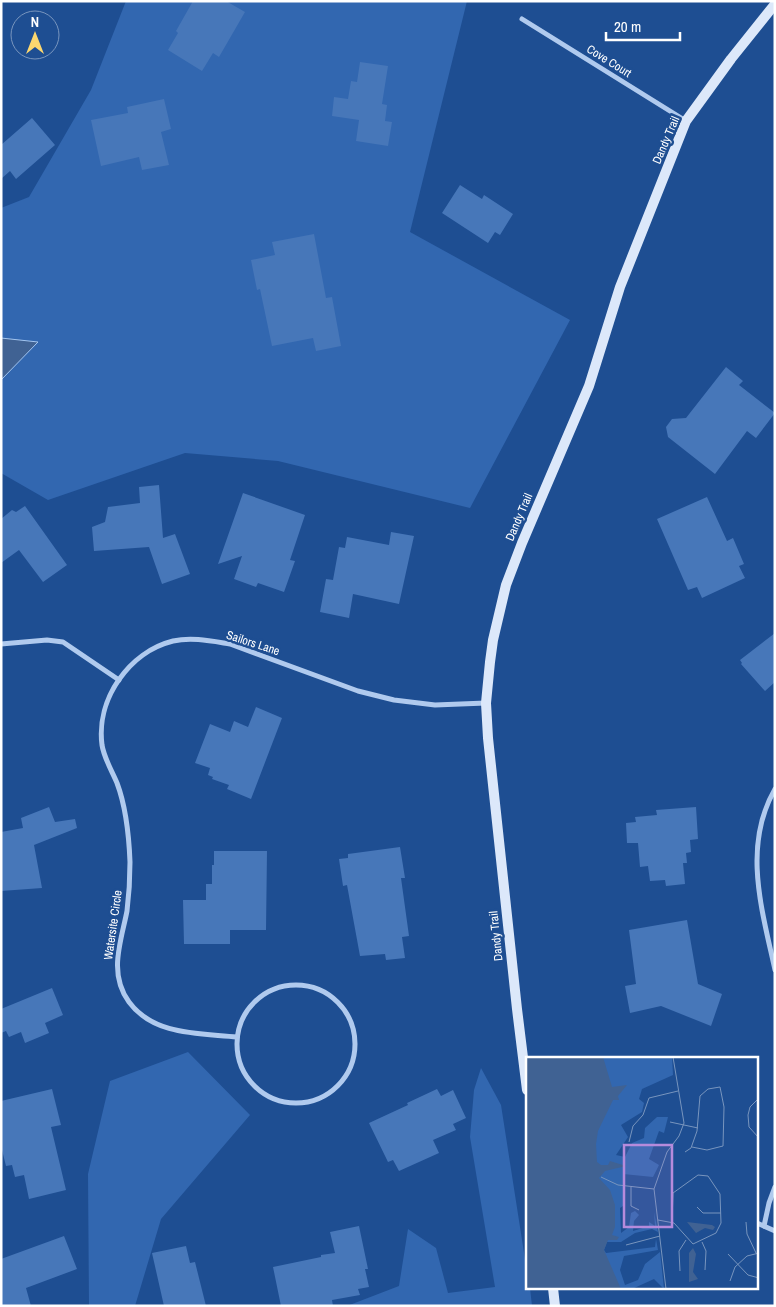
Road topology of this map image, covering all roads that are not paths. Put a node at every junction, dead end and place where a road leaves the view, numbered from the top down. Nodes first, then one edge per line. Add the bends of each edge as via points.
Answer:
1 (775, 4) edge
2 (522, 18) dead end
3 (686, 121) junction
4 (1, 644) edge
5 (119, 680) junction
6 (486, 703) junction
7 (775, 789) edge
8 (775, 970) edge
9 (237, 1037) junction
10 (526, 1082) edge
11 (775, 1187) edge
12 (758, 1224) edge
13 (764, 1226) junction
14 (775, 1231) edge
15 (553, 1290) edge
16 (555, 1306) edge

1 - 3 street, Dandy Trail
2 - 3 street, Cove Court
3 - 6 street, Dandy Trail via 620,287 589,386 506,585 493,640
4 - 5 street via 47,640 63,642
5 - 6 street, Sailors Lane via 142,656 162,645 184,640 207,640 230,644 358,691 394,700 435,704
5 - 9 street, Watersite Circle via 105,705 102,731 102,746 122,801 130,853 127,905 117,956 119,978 128,1001 145,1018 160,1026 177,1031
6 - 10 street, Dandy Trail via 490,768
7 - 8 street via 761,825 756,869
9 - 9 street via 242,1019 258,998 274,989 301,985 327,994 346,1013 353,1030 354,1048 346,1074 335,1088 320,1097 293,1102 267,1095 253,1084 238,1058
11 - 13 street
12 - 13 street
13 - 14 street
15 - 16 street

